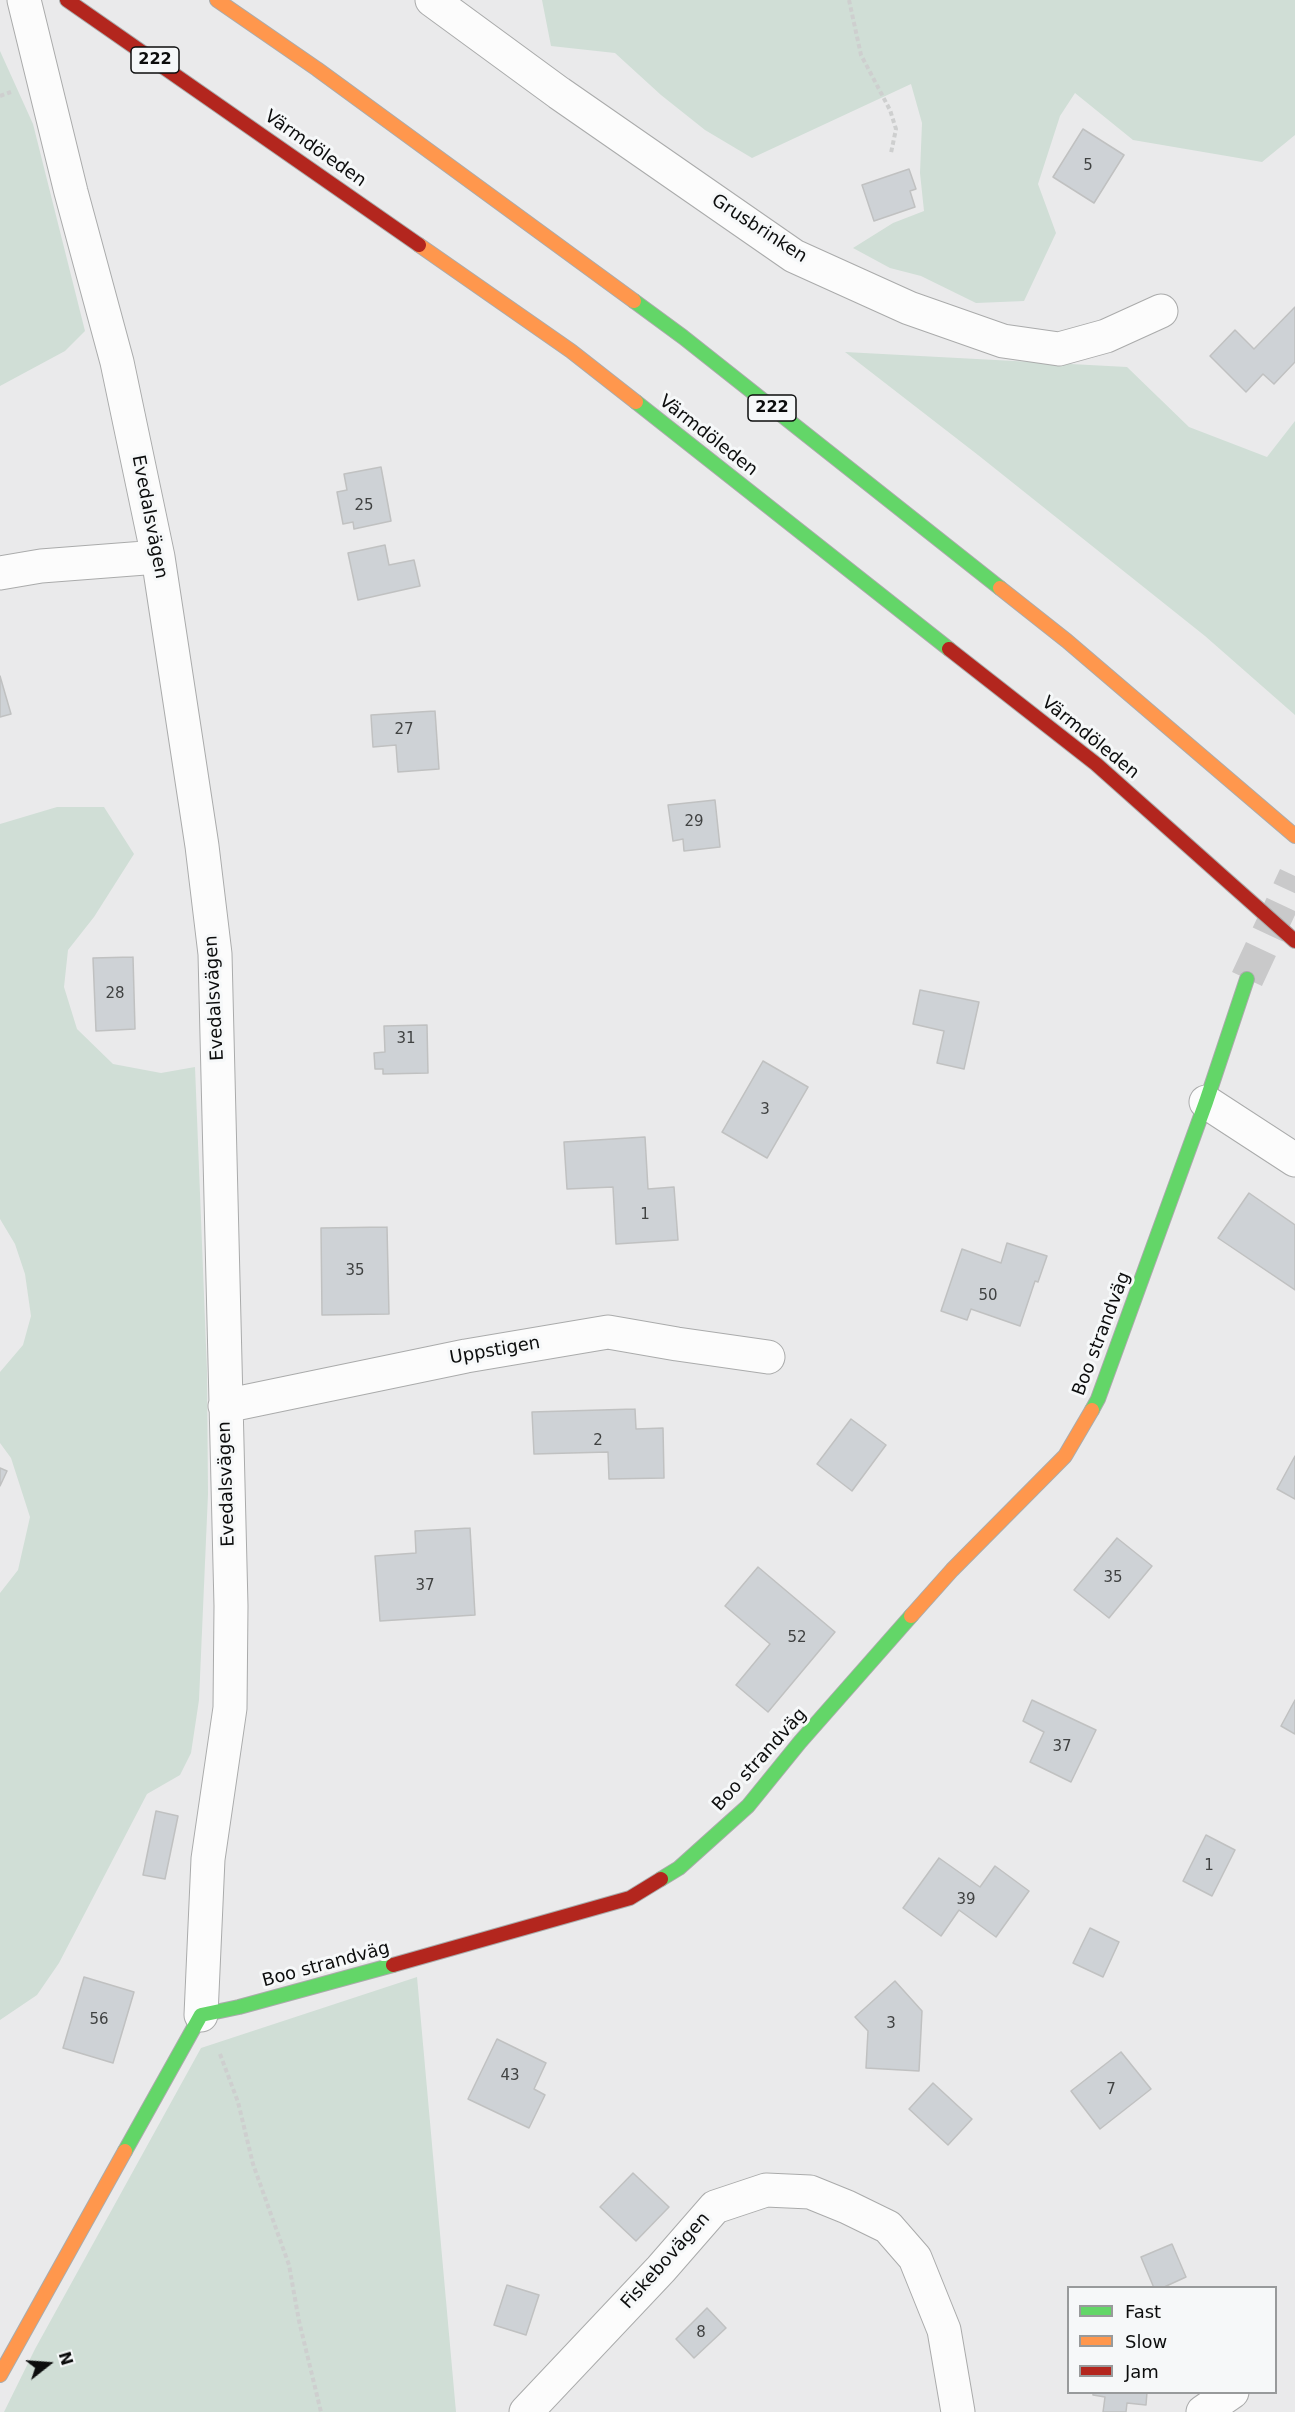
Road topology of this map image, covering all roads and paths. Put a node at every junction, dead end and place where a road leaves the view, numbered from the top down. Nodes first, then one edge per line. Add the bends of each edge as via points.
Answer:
1 (24, 0) edge
2 (67, 0) edge
3 (432, 0) edge
4 (849, 0) edge
5 (222, 4) edge
6 (891, 153) dead end
7 (1161, 311) dead end
8 (158, 557) junction
9 (0, 573) edge
10 (1295, 836) edge
11 (1295, 941) edge
12 (1247, 979) tunnel mouth
13 (1206, 1102) junction
14 (1295, 1160) edge
15 (768, 1357) dead end
16 (225, 1406) junction
17 (239, 2007) junction
18 (201, 2015) junction
19 (0, 2375) edge
20 (1229, 2394) edge
21 (321, 2412) edge
22 (526, 2412) edge
23 (958, 2412) edge
24 (1203, 2412) edge

1 - 8 street, Evedalsvägen via 117,362
2 - 11 main road, Värmdöleden / 222 via 580,358 1096,764
3 - 7 street, Grusbrinken via 794,256 909,308 1003,340 1059,349 1106,336
4 - 6 path via 861,55 896,129
5 - 10 main road, 222 via 683,337 1067,641
8 - 9 street
8 - 16 street, Evedalsvägen via 215,954
12 - 13 main road, Boo strandväg
13 - 14 street
13 - 17 main road, Boo strandväg via 1098,1399 1065,1456 952,1570 748,1806 679,1868 630,1898
15 - 16 street, Uppstigen via 608,1332 466,1356
16 - 18 street, Evedalsvägen via 230,1708 208,1859
17 - 18 main road, Boo strandväg
17 - 21 path via 219,2052 289,2265
18 - 19 main road
20 - 24 street
22 - 23 street, Fiskebovägen via 715,2207 766,2190 810,2192 847,2207 888,2227 915,2258 944,2330

